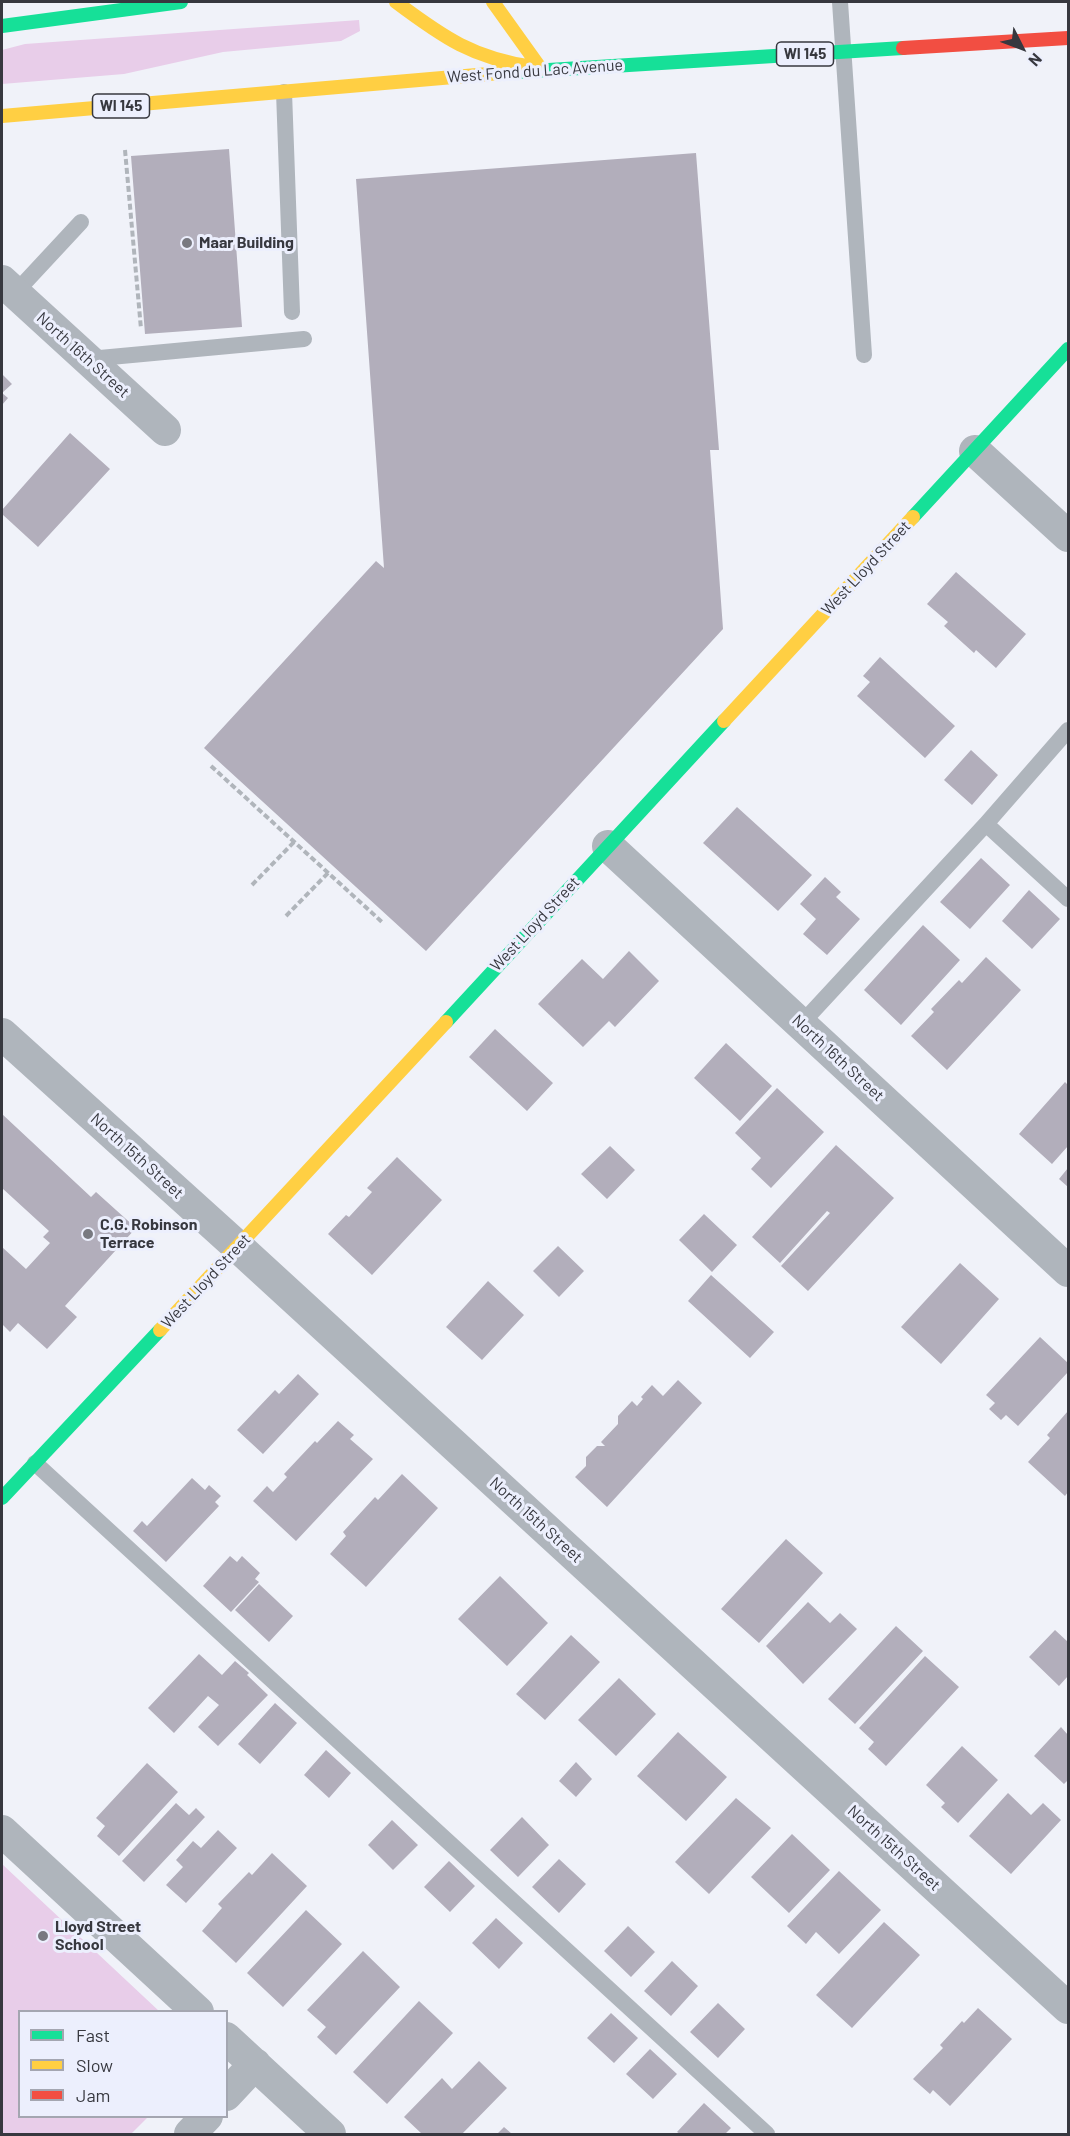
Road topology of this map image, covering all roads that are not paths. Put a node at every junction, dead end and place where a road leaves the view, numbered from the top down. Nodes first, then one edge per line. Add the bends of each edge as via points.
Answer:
1 (181, 2) edge
2 (396, 2) edge
3 (493, 2) edge
4 (840, 2) edge
5 (163, 3) edge
6 (2, 26) edge
7 (1068, 38) edge
8 (843, 51) junction
9 (541, 69) junction
10 (284, 92) junction
11 (2, 116) edge
12 (81, 222) dead end
13 (8, 287) edge
14 (292, 312) dead end
15 (303, 339) dead end
16 (1068, 349) edge
17 (864, 355) dead end
18 (88, 359) junction
19 (165, 430) dead end
20 (975, 451) junction
21 (1068, 536) edge
22 (1068, 730) edge
23 (986, 824) junction
24 (608, 846) junction
25 (1068, 899) edge
26 (801, 1024) junction
27 (2, 1034) edge
28 (238, 1247) junction
29 (1068, 1271) edge
30 (35, 1462) junction
31 (2, 1498) edge
32 (2, 1830) edge
33 (1068, 2007) edge
34 (196, 2010) edge
35 (228, 2040) edge
36 (255, 2064) junction
37 (228, 2093) edge
38 (205, 2118) edge
39 (190, 2134) edge
40 (330, 2134) edge
41 (766, 2134) edge

1 - 5 street
2 - 9 street via 461,45 495,60
3 - 9 street
4 - 8 lane
5 - 6 street
7 - 8 street, West Fond du Lac Avenue / WI 145
8 - 9 street, West Fond du Lac Avenue / WI 145
8 - 17 lane
9 - 10 street, West Fond du Lac Avenue / WI 145
10 - 11 street, West Fond du Lac Avenue / WI 145
10 - 14 lane
12 - 13 lane
13 - 18 street, North 16th Street
15 - 18 lane
16 - 20 street, West Lloyd Street
18 - 19 street, North 16th Street
20 - 21 street
20 - 24 street, West Lloyd Street
22 - 23 lane
23 - 25 lane
23 - 26 lane
24 - 26 street, North 16th Street
24 - 28 street, West Lloyd Street
26 - 29 street, North 16th Street
27 - 28 street, North 15th Street
28 - 30 street, West Lloyd Street
28 - 33 street, North 15th Street
30 - 31 street, West Lloyd Street
30 - 41 lane
32 - 34 street
35 - 36 street
36 - 37 street
36 - 40 street
38 - 39 street

